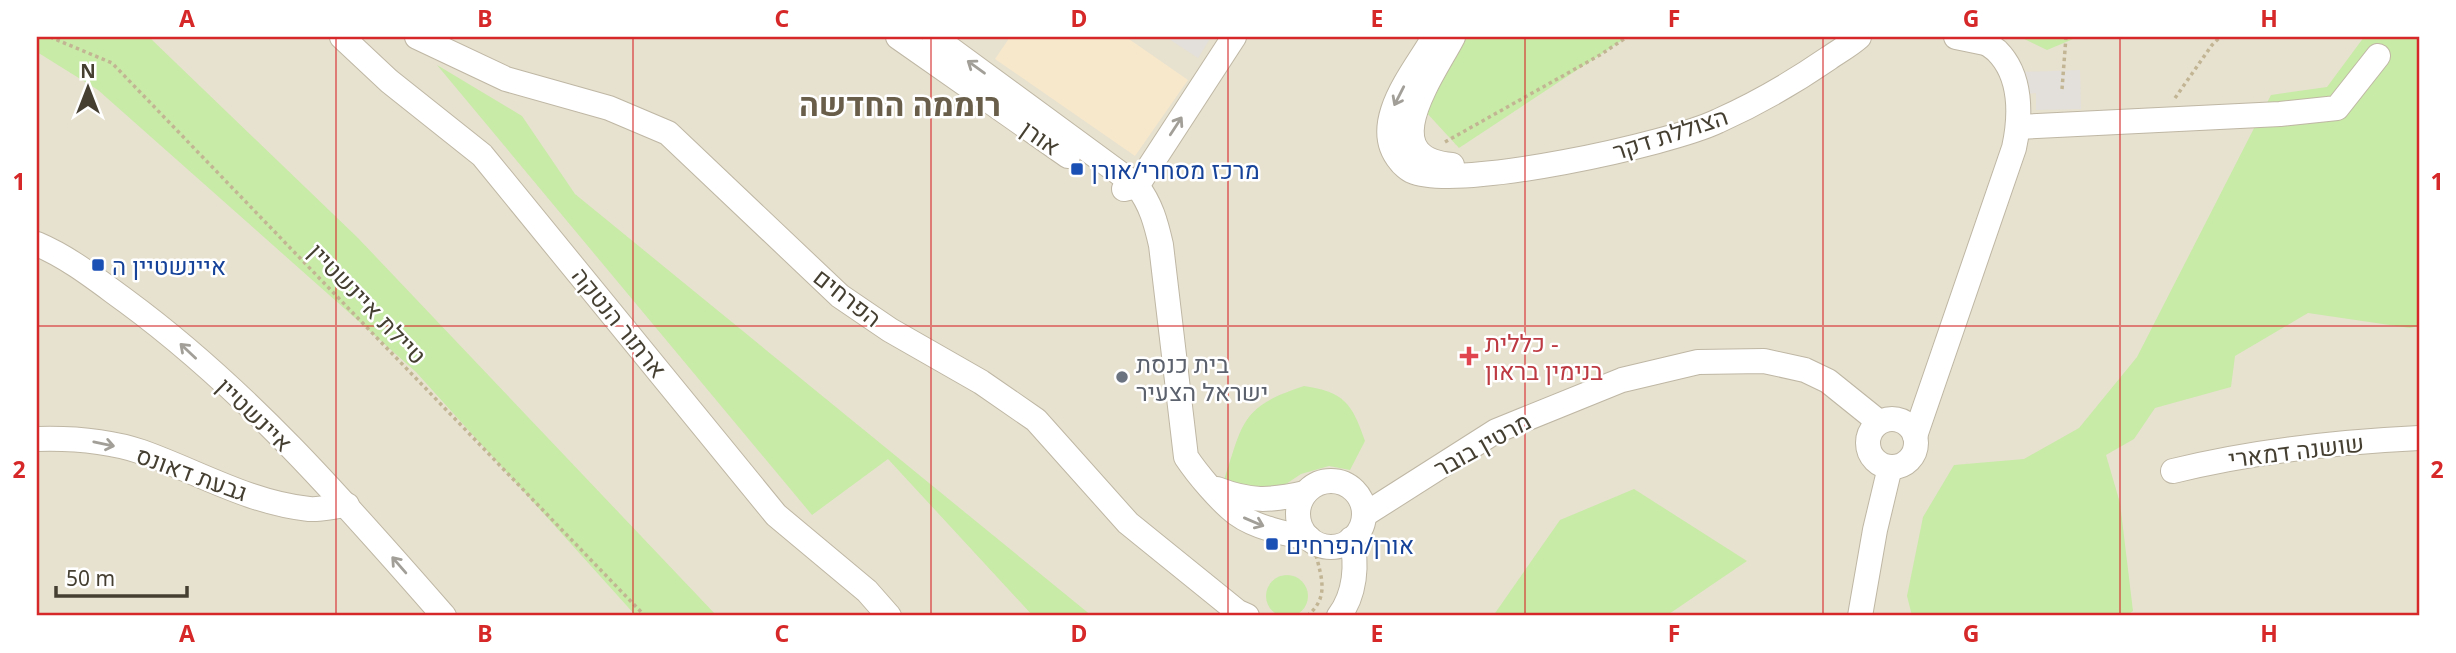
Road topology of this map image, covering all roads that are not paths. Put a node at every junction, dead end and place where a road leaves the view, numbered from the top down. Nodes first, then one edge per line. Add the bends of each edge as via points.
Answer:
1 (342, 37) edge
2 (417, 37) edge
3 (898, 37) edge
4 (934, 37) edge
5 (1234, 37) edge
6 (1434, 37) edge
7 (1453, 37) edge
8 (1956, 37) edge
9 (1861, 38) edge
10 (1982, 40) edge
11 (2378, 57) dead end
12 (2018, 128) junction
13 (1509, 170) junction
14 (1126, 188) junction
15 (37, 244) edge
16 (1828, 381) junction
17 (1934, 382) junction
18 (1887, 420) junction
19 (1915, 436) junction
20 (2419, 438) edge
21 (37, 439) edge
22 (1877, 457) junction
23 (2173, 471) dead end
24 (1210, 486) junction
25 (1305, 493) junction
26 (347, 505) junction
27 (1362, 506) junction
28 (1351, 539) junction
29 (1315, 542) junction
30 (1351, 587) junction
31 (444, 616) edge
32 (889, 616) edge
33 (1247, 616) edge
34 (1339, 616) edge
35 (1860, 616) edge

1 - 32 street, ארתור הנטקה via 482,155 776,515
2 - 33 street, הפרחים via 506,79 609,108 668,133 840,296 1036,420 1128,523
3 - 14 street, אורן
14 -> 4 street, אורן
14 -> 5 street
6 -> 13 street, הצוללת דקר via 1392,111 1389,126 1399,160 1412,171 1437,175
7 - 13 street, הצוללת דקר via 1425,89 1411,123 1411,138 1422,155 1446,164
8 - 10 street
9 - 13 street, הצוללת דקר via 1717,122 1593,157
10 - 12 street via 1998,52 2015,81
11 - 12 street via 2337,108
12 - 17 street
14 - 24 street, אורן via 1153,214 1161,245 1186,457
26 -> 15 street, איינשטיין via 165,330 63,255
16 - 18 street, מרטין בובר
16 - 22 street
16 - 27 street, מרטין בובר via 1805,370 1764,361 1698,362 1651,371 1496,431 1420,479
17 - 18 street via 1910,409
17 - 19 street
18 - 19 street via 1907,424
18 - 22 street via 1869,432
19 - 22 street via 1915,450 1901,465
20 - 23 street, שושנה דמארי via 2230,457
21 -> 26 street, גבעת דאונס via 74,438 141,452 210,482 285,504 311,509
22 - 35 street via 1875,530
24 - 25 street via 1250,500
24 -> 29 street, אורן via 1238,515
25 - 27 street via 1316,484 1346,484
25 - 29 street via 1299,502 1299,524
31 -> 26 street, איינשטיין
27 - 28 street via 1358,533
28 - 29 street via 1338,546
28 - 30 street via 1356,562
29 - 30 street via 1341,563
30 - 34 street via 1350,600

